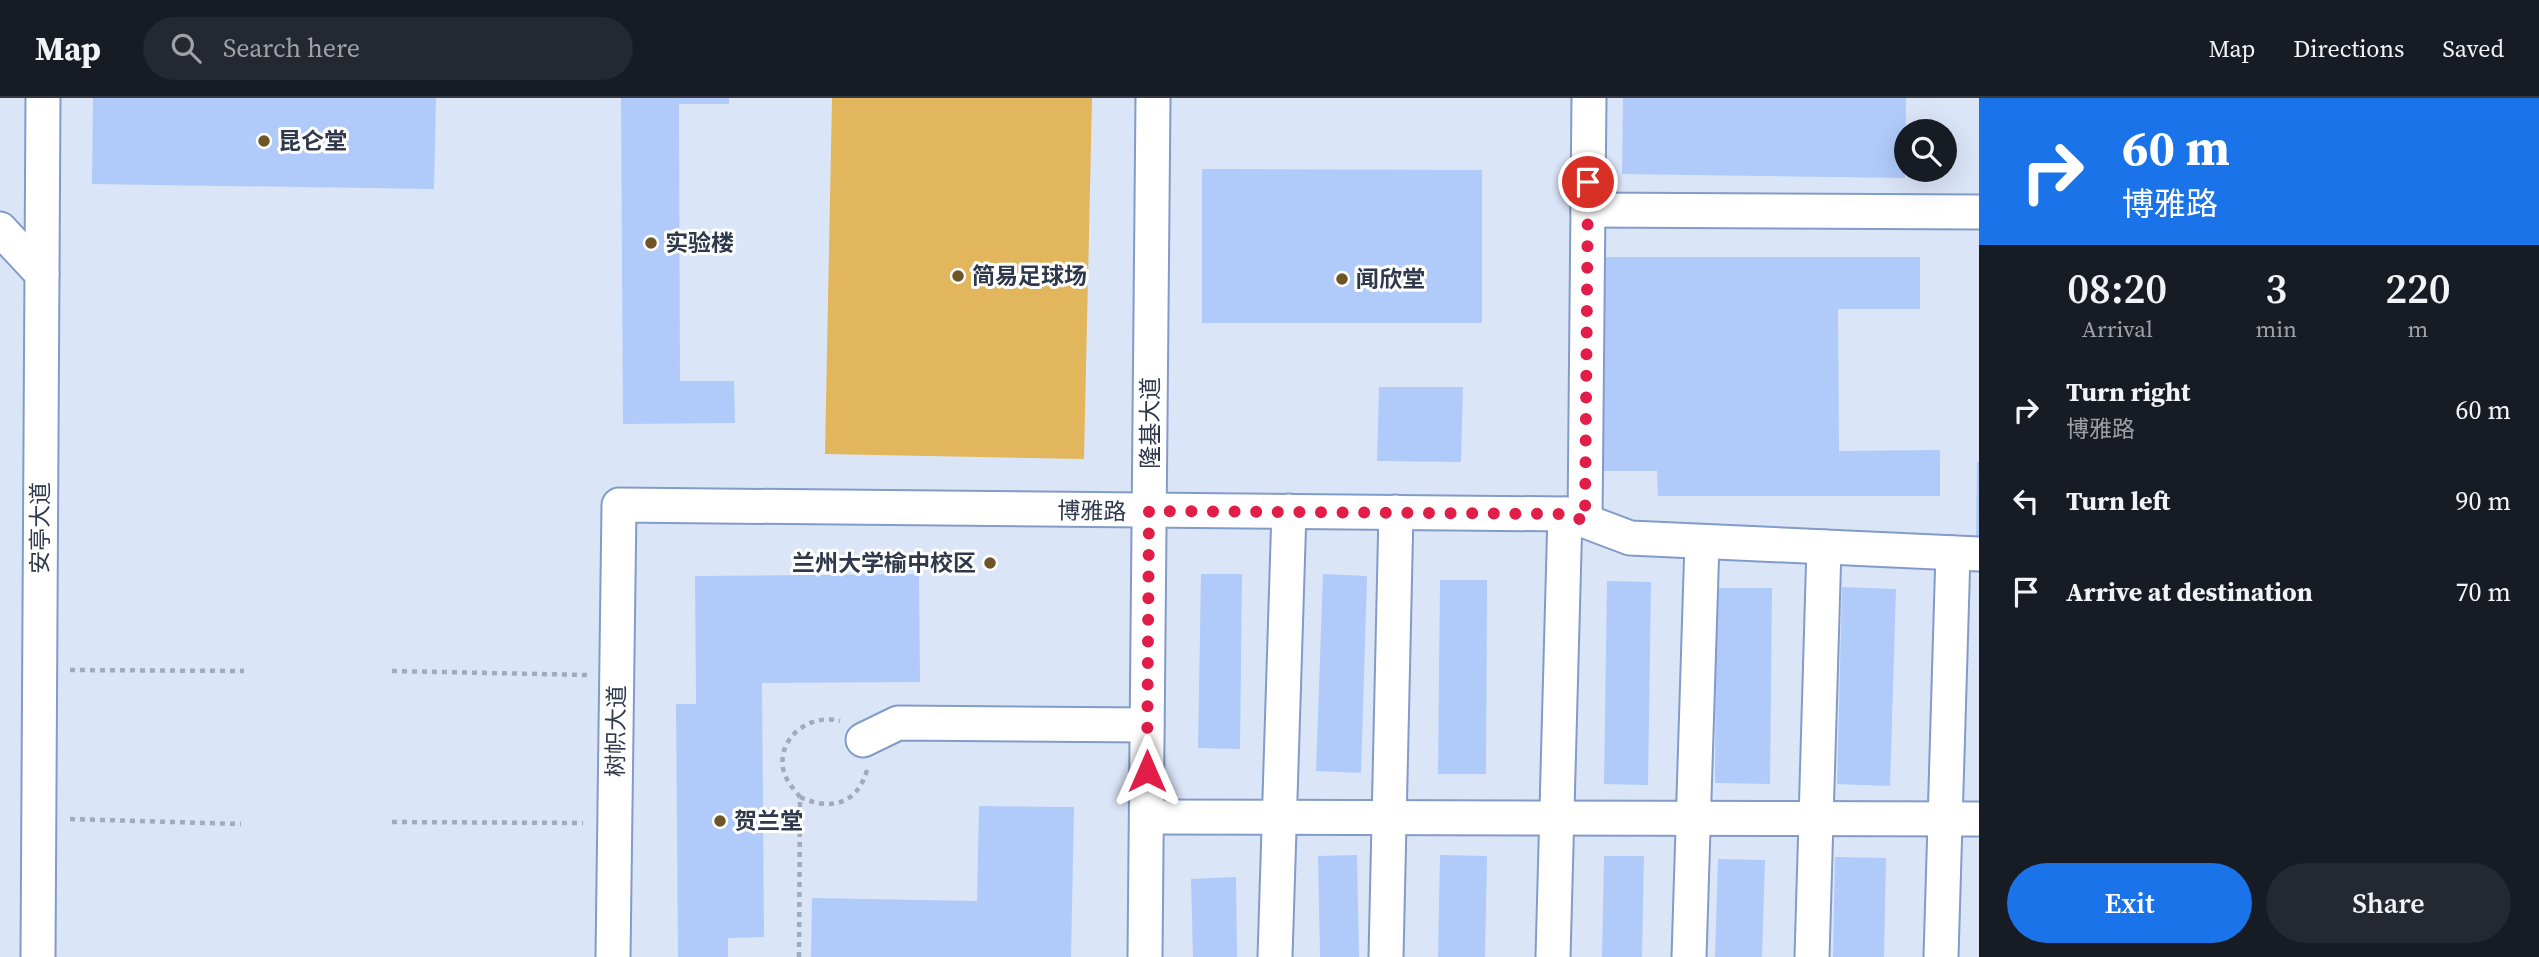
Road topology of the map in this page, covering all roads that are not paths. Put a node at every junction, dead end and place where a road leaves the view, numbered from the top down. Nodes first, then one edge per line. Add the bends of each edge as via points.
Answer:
1 (43, 98) edge
2 (1153, 98) edge
3 (1589, 98) edge
4 (1588, 210) junction
5 (1979, 212) edge
6 (0, 229) edge
7 (42, 274) junction
8 (619, 505) joint
9 (1149, 511) junction
10 (1289, 512) junction
11 (1396, 512) junction
12 (1575, 517) junction
13 (1702, 542) junction
14 (1824, 547) junction
15 (1966, 554) edge
16 (1147, 725) junction
17 (863, 740) road end
18 (1147, 817) junction
19 (1280, 817) junction
20 (1389, 818) junction
21 (1557, 818) junction
22 (1693, 818) junction
23 (1816, 819) junction
24 (1945, 819) junction
25 (1979, 819) edge
26 (38, 957) edge
27 (613, 957) edge
28 (1145, 957) edge
29 (1275, 957) edge
30 (1386, 957) edge
31 (1553, 957) edge
32 (1689, 957) edge
33 (1812, 957) edge
34 (1941, 957) edge

1 - 7 street, 安亭大道
2 - 9 street, 隆基大道
3 - 4 street
4 - 5 street
4 - 12 street
6 - 7 street
7 - 26 street, 安亭大道
8 - 9 street, 博雅路
8 - 27 street, 树帜大道
9 - 10 street, 博雅路
9 - 16 street, 隆基大道
10 - 11 street, 博雅路
10 - 19 street
11 - 12 street, 博雅路
11 - 20 street
12 - 13 street via 1630,538
12 - 21 street
13 - 14 street
13 - 22 street
14 - 15 street
14 - 23 street
15 - 24 street
16 - 17 street via 898,723
16 - 18 street, 隆基大道
18 - 19 street
18 - 28 street, 隆基大道
19 - 20 street
19 - 29 street
20 - 21 street
20 - 30 street
21 - 22 street
21 - 31 street
22 - 23 street
22 - 32 street
23 - 24 street
23 - 33 street
24 - 25 street
24 - 34 street

